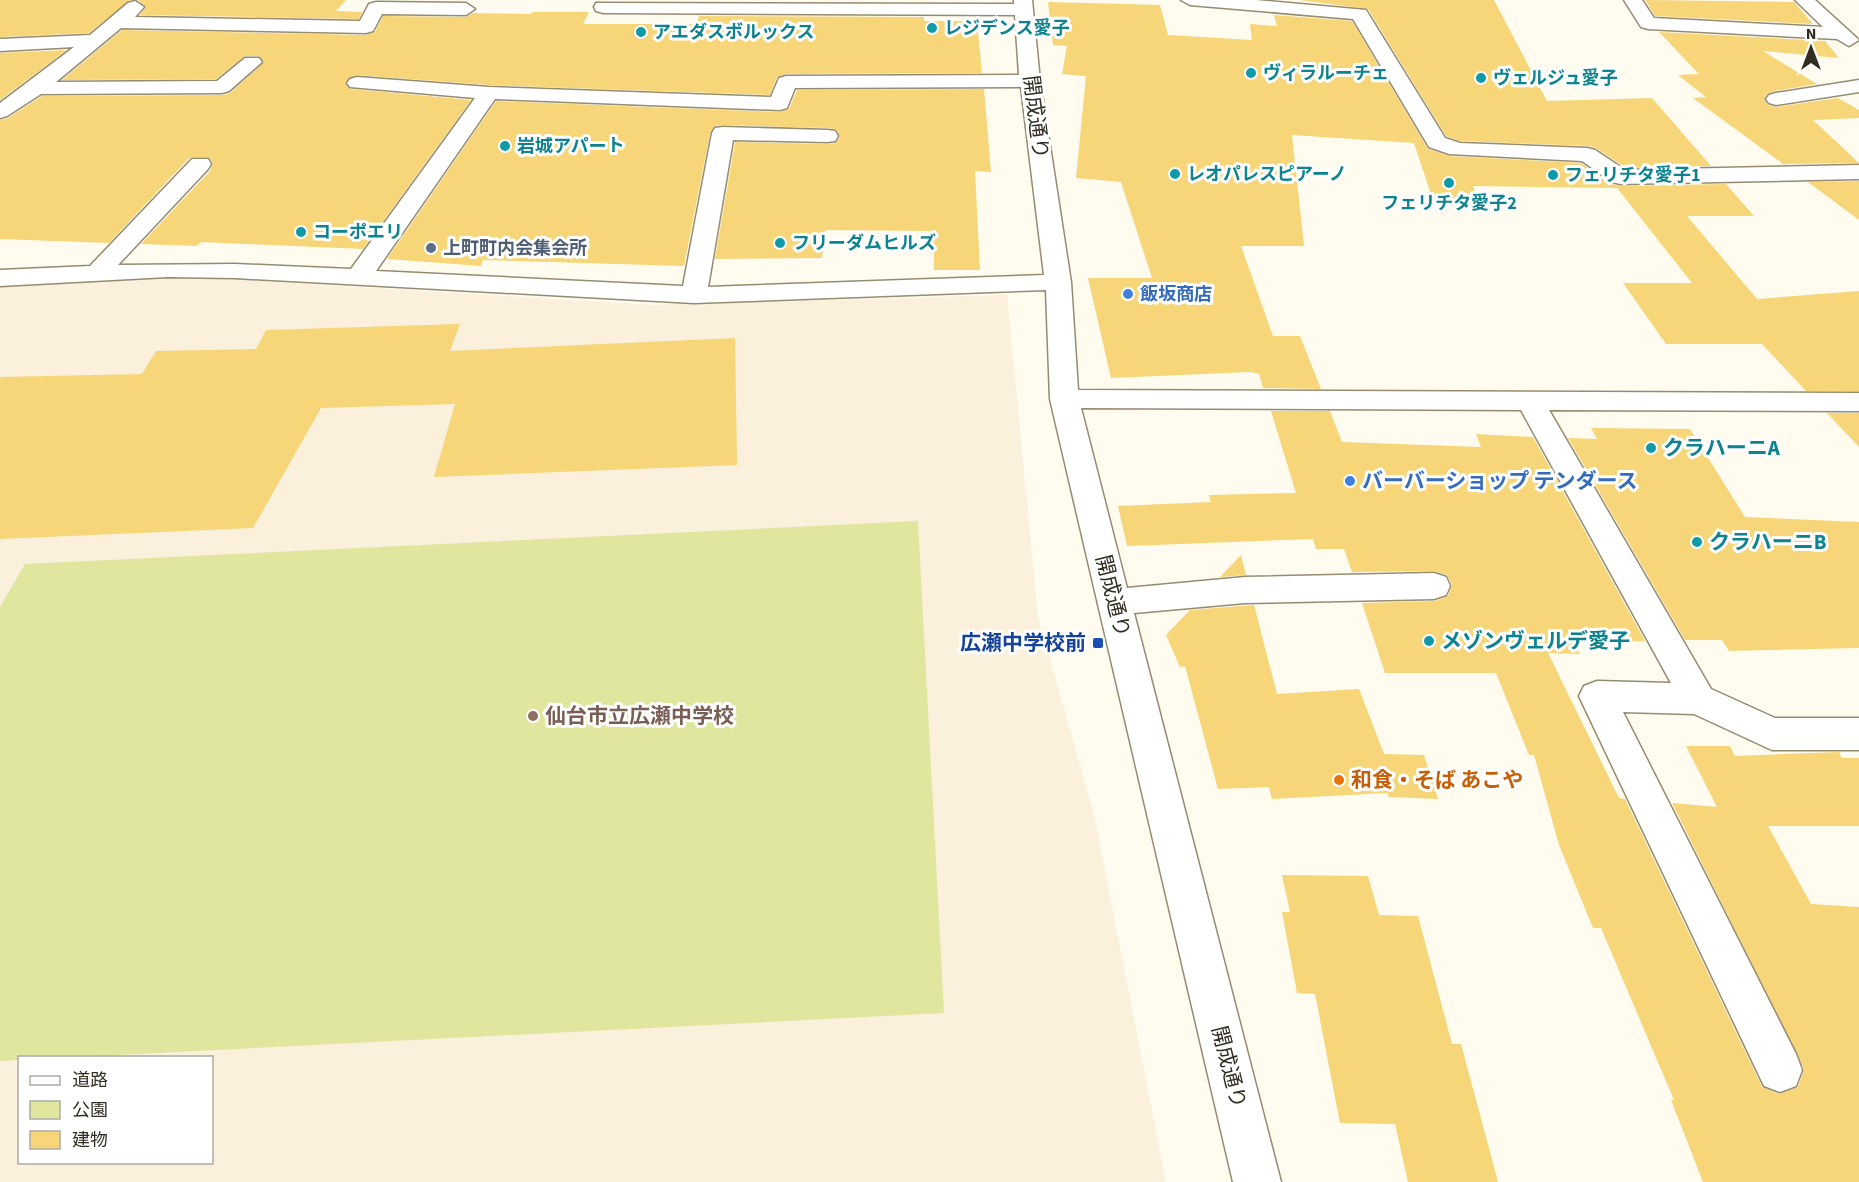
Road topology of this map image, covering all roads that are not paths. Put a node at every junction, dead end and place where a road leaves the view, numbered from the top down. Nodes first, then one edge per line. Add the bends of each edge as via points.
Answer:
1 (143, 0) edge
2 (1190, 0) edge
3 (1633, 0) edge
4 (1804, 0) edge
5 (795, 4) edge
6 (1024, 5) edge
7 (603, 8) dead end
8 (466, 9) dead end
9 (118, 22) junction
10 (96, 39) junction
11 (1853, 43) edge
12 (0, 45) edge
13 (252, 62) dead end
14 (1030, 81) junction
15 (357, 83) dead end
16 (1859, 86) edge
17 (36, 88) junction
18 (489, 93) junction
19 (1776, 99) dead end
20 (0, 112) edge
21 (827, 136) dead end
22 (200, 164) dead end
23 (1859, 172) edge
24 (97, 273) junction
25 (0, 278) edge
26 (358, 278) junction
27 (1058, 282) junction
28 (694, 295) junction
29 (1064, 399) junction
30 (1530, 401) junction
31 (1859, 402) edge
32 (1434, 586) dead end
33 (1114, 602) junction
34 (1698, 699) junction
35 (1859, 734) edge
36 (1780, 1070) dead end
37 (1257, 1182) edge

1 - 9 street
2 - 23 street via 1359,14 1437,142 1457,149 1587,155 1620,177
3 - 11 street via 1648,23
4 - 11 street
5 - 6 street
5 - 7 street
6 - 14 street, 開成通り
8 - 9 street via 376,8 366,27
9 - 10 street
10 - 12 street
10 - 17 street
13 - 17 street via 227,92
14 - 18 street via 786,82 780,104
14 - 27 street, 開成通り
15 - 18 street
16 - 19 street
17 - 20 street
18 - 26 street
21 - 28 street via 723,133
22 - 24 street
24 - 25 street
24 - 26 street via 235,271
26 - 28 street
27 - 28 street
27 - 29 street, 開成通り
29 - 30 street
29 - 33 street, 開成通り
30 - 31 street
30 - 34 street
32 - 33 street via 1245,590
33 - 37 street, 開成通り
34 - 35 street via 1772,734
34 - 36 street via 1597,696

